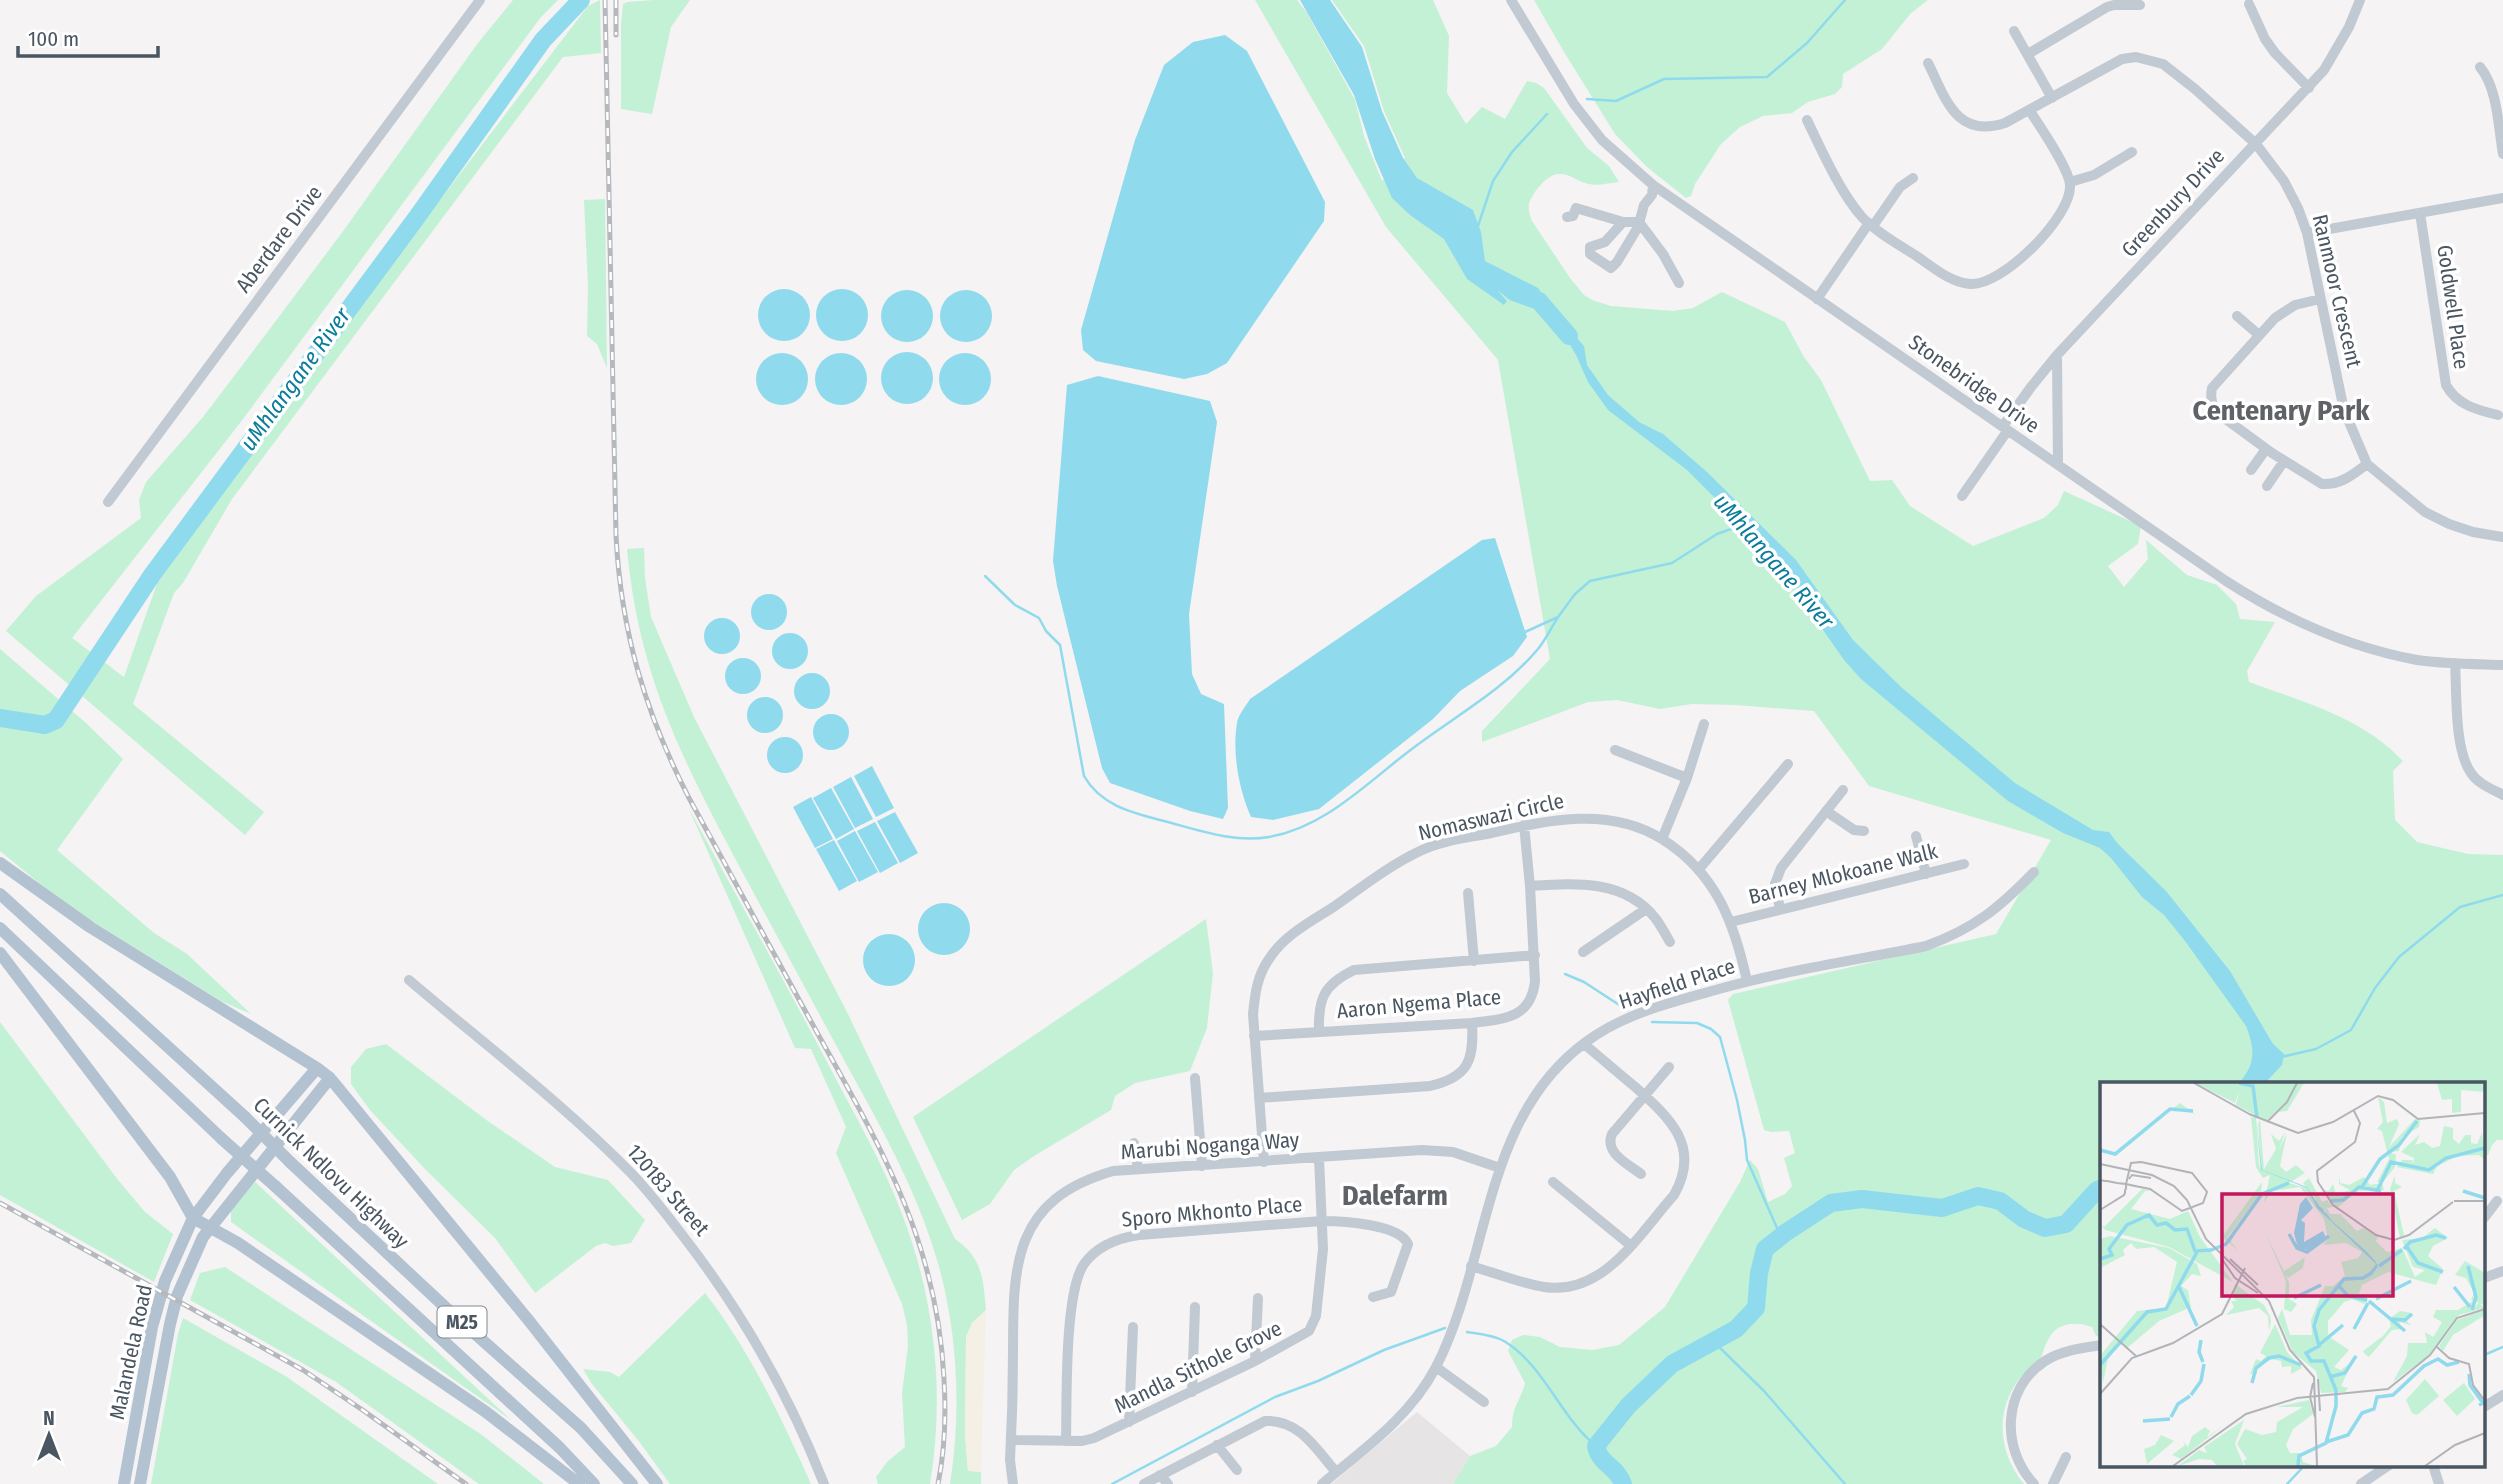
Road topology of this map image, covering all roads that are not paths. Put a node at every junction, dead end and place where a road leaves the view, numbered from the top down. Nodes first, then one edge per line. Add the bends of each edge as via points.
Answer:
1 (480, 0) edge
2 (1511, 0) edge
3 (2360, 0) edge
4 (2249, 4) dead end
5 (2140, 5) dead end
6 (2014, 32) dead end
7 (2028, 54) junction
8 (1928, 63) dead end
9 (2480, 66) dead end
10 (2308, 88) junction
11 (2052, 98) junction
12 (2030, 111) junction
13 (1807, 120) dead end
14 (2256, 144) junction
15 (2133, 152) dead end
16 (2503, 154) edge
17 (1913, 178) dead end
18 (2070, 182) junction
19 (1653, 185) junction
20 (2503, 198) edge
21 (2420, 213) junction
22 (1567, 217) dead end
23 (1623, 222) junction
24 (1639, 222) junction
25 (1871, 224) junction
26 (2307, 233) junction
27 (1679, 283) dead end
28 (1817, 299) junction
29 (2320, 299) junction
30 (2237, 316) dead end
31 (2259, 335) junction
32 (2057, 355) junction
33 (2498, 415) dead end
34 (2005, 428) junction
35 (2266, 449) junction
36 (2284, 461) junction
37 (2367, 464) junction
38 (2058, 465) junction
39 (2251, 470) dead end
40 (2267, 486) dead end
41 (1962, 496) dead end
42 (108, 502) dead end
43 (2503, 537) edge
44 (2455, 663) junction
45 (2503, 665) edge
46 (1704, 724) dead end
47 (1615, 750) dead end
48 (1788, 764) dead end
49 (1687, 778) junction
50 (1843, 790) dead end
51 (2503, 795) edge
52 (1826, 811) junction
53 (1524, 825) junction
54 (1864, 831) dead end
55 (1916, 836) dead end
56 (1662, 839) junction
57 (0, 863) edge
58 (1964, 864) dead end
59 (1699, 870) junction
60 (2034, 872) dead end
61 (1926, 874) junction
62 (1530, 887) junction
63 (1468, 893) dead end
64 (0, 894) edge
65 (1646, 909) junction
66 (1780, 909) junction
67 (1731, 922) junction
68 (0, 928) edge
69 (1670, 942) dead end
70 (1583, 952) dead end
71 (0, 953) edge
72 (1535, 955) junction
73 (1474, 961) junction
74 (409, 980) dead end
75 (1747, 981) junction
76 (1472, 1023) junction
77 (1319, 1032) junction
78 (1254, 1036) junction
79 (1584, 1044) junction
80 (1669, 1067) dead end
81 (317, 1068) junction
82 (330, 1078) junction
83 (1195, 1078) dead end
84 (1645, 1096) junction
85 (1259, 1098) junction
86 (1134, 1143) dead end
87 (1320, 1158) junction
88 (1264, 1162) junction
89 (1202, 1166) junction
90 (1500, 1168) junction
91 (1138, 1169) junction
92 (1641, 1174) dead end
93 (1552, 1182) dead end
94 (2497, 1201) dead end
95 (2486, 1215) edge
96 (193, 1218) junction
97 (1322, 1221) junction
98 (209, 1229) junction
99 (1630, 1245) junction
100 (1471, 1266) junction
101 (2503, 1271) edge
102 (2486, 1277) edge
103 (1373, 1297) dead end
104 (1258, 1298) dead end
105 (1195, 1307) dead end
106 (1133, 1327) dead end
107 (2100, 1345) edge
108 (1255, 1361) junction
109 (1436, 1367) junction
110 (1192, 1392) junction
111 (2503, 1395) edge
112 (1484, 1402) dead end
113 (2486, 1405) edge
114 (1129, 1422) junction
115 (1011, 1440) junction
116 (1066, 1441) junction
117 (1217, 1445) junction
118 (2066, 1457) dead end
119 (2388, 1466) edge
120 (2433, 1466) edge
121 (1237, 1470) dead end
122 (1336, 1472) junction
123 (1160, 1475) junction
124 (2366, 1483) edge
125 (124, 1484) edge
126 (140, 1484) edge
127 (579, 1484) edge
128 (594, 1484) edge
129 (632, 1484) edge
130 (657, 1484) edge
131 (824, 1484) edge
132 (1013, 1484) edge
133 (1144, 1484) edge
134 (1168, 1484) edge
135 (1322, 1484) edge
136 (2034, 1484) edge
137 (2053, 1484) edge
138 (2439, 1484) edge

1 - 42 street, Aberdare Drive
2 - 19 street, Stonebridge Drive via 1574,104 1602,140
3 - 10 street, Greenbury Drive via 2336,54
4 - 10 street via 2270,46
5 - 7 street via 2107,7
6 - 7 street
7 - 11 street
8 - 12 street, Ranmoor Crescent via 1955,114 1969,124 1992,128
9 - 16 street via 2492,89
10 - 14 street, Greenbury Drive
11 - 12 street, Ranmoor Crescent
11 - 14 street, Ranmoor Crescent via 2122,59 2149,59 2172,70
12 - 18 street
13 - 25 street via 1847,196
14 - 26 street, Ranmoor Crescent via 2284,181
14 - 32 street, Greenbury Drive
15 - 18 street via 2094,175
17 - 25 street
18 - 25 street via 2067,203 2041,237 2005,271 1979,284 1946,276
19 - 24 street
19 - 28 street, Stonebridge Drive
20 - 21 street
21 - 26 street
21 - 33 street, Goldwell Place via 2446,384 2458,401
22 - 23 street via 1573,216 1576,208
23 - 24 street
23 - 24 street via 1605,242 1590,247 1590,254 1611,268
24 - 27 street
25 - 28 street
26 - 29 street, Ranmoor Crescent
28 - 34 street, Stonebridge Drive
29 - 31 street via 2285,310
29 - 37 street, Ranmoor Crescent via 2344,410
30 - 31 street
31 - 35 street via 2210,396 2216,412
32 - 34 street, Greenbury Drive
32 - 38 street
34 - 38 street, Stonebridge Drive
34 - 41 street, Greenbury Drive
35 - 36 street
35 - 39 street
36 - 37 street via 2322,484 2332,485
36 - 40 street
37 - 43 street, Ranmoor Crescent via 2425,512 2449,524
38 - 44 street, Stonebridge Drive via 2225,581 2301,624 2386,653
44 - 45 street, Stonebridge Drive
44 - 51 street via 2465,762 2474,777
46 - 49 street
47 - 49 street
48 - 59 street
49 - 56 street
50 - 52 street
52 - 54 street via 1854,830
52 - 66 street via 1781,868 1775,884
53 - 56 street, Nomaswazi Circle via 1589,817 1626,824
53 - 62 street, Aaron Ngema Place
53 - 78 street, Nomaswazi Circle via 1422,850 1296,932 1274,951 1262,971 1255,996
55 - 61 street
56 - 59 street, Nomaswazi Circle
57 - 81 main road via 90,928
58 - 61 street, Barney Mlokoane Walk
59 - 67 street, Nomaswazi Circle
60 - 75 street, Hayfield Place via 1997,909 1935,943
61 - 66 street, Barney Mlokoane Walk
62 - 65 street via 1600,886
62 - 72 street, Aaron Ngema Place
63 - 73 street
64 - 129 main road, Curnick Ndlovu Highway / M25, bridge via 581,1429
65 - 69 street
65 - 70 street
66 - 67 street, Barney Mlokoane Walk
67 - 75 street, Nomaswazi Circle
68 - 128 main road, M25, bridge
71 - 96 main road via 170,1177
72 - 73 street
72 - 76 street, Aaron Ngema Place via 1534,993 1527,1004 1510,1017
73 - 77 street via 1354,970 1322,996
74 - 131 street, 120183 Street via 589,1132 661,1208 706,1266 762,1352
75 - 79 street, Hayfield Place via 1642,1012
76 - 77 street, Aaron Ngema Place
76 - 85 street via 1471,1056 1464,1069 1445,1082
77 - 78 street, Aaron Ngema Place
78 - 85 street, Nomaswazi Circle
79 - 84 street
79 - 90 street, Hayfield Place via 1532,1101
80 - 84 street
81 - 82 main road
81 - 96 main road, Malandela Road
82 - 98 main road, Malandela Road
82 - 130 main road
83 - 89 street
84 - 92 street via 1609,1140 1614,1152
84 - 99 street via 1678,1132 1684,1164 1674,1195
85 - 88 street, Nomaswazi Circle
86 - 91 street
87 - 88 street, Marubi Noganga Way
87 - 90 street, Marubi Noganga Way via 1440,1150
87 - 97 street, Mandla Sithole Grove
88 - 89 street, Marubi Noganga Way
89 - 91 street, Marubi Noganga Way
90 - 100 street, Hayfield Place
91 - 115 street, Marubi Noganga Way via 1112,1171 1080,1182 1042,1210 1030,1229 1017,1261
93 - 99 street
94 - 95 street
96 - 98 main road
96 - 125 main road, Malandela Road via 154,1318
97 - 103 street, Sporo Mkhonto Place via 1353,1221 1406,1239 1406,1252 1391,1292
97 - 108 street, Mandla Sithole Grove via 1317,1316 1309,1331
97 - 116 street, Sporo Mkhonto Place via 1132,1236 1107,1244 1089,1258 1073,1291
98 - 126 main road, Malandela Road via 177,1296
98 - 127 main road via 238,1243 486,1412
99 - 100 street via 1597,1278 1565,1288 1541,1287
100 - 109 street, Hayfield Place
101 - 102 street
104 - 108 street
105 - 110 street
106 - 114 street
107 - 136 street via 2069,1351 2045,1362 2024,1381 2015,1398 2013,1449
108 - 110 street, Mandla Sithole Grove
109 - 112 street
109 - 122 street, Hayfield Place via 1395,1423
110 - 114 street, Mandla Sithole Grove
111 - 113 street
114 - 116 street, Mandla Sithole Grove via 1094,1438
115 - 116 street, Mandla Sithole Grove
115 - 132 street, Marubi Noganga Way
117 - 121 street
117 - 122 street via 1276,1420 1300,1431
117 - 123 street
118 - 137 street
119 - 124 street
120 - 138 street
122 - 135 street, Hayfield Place
123 - 133 street
123 - 134 street

